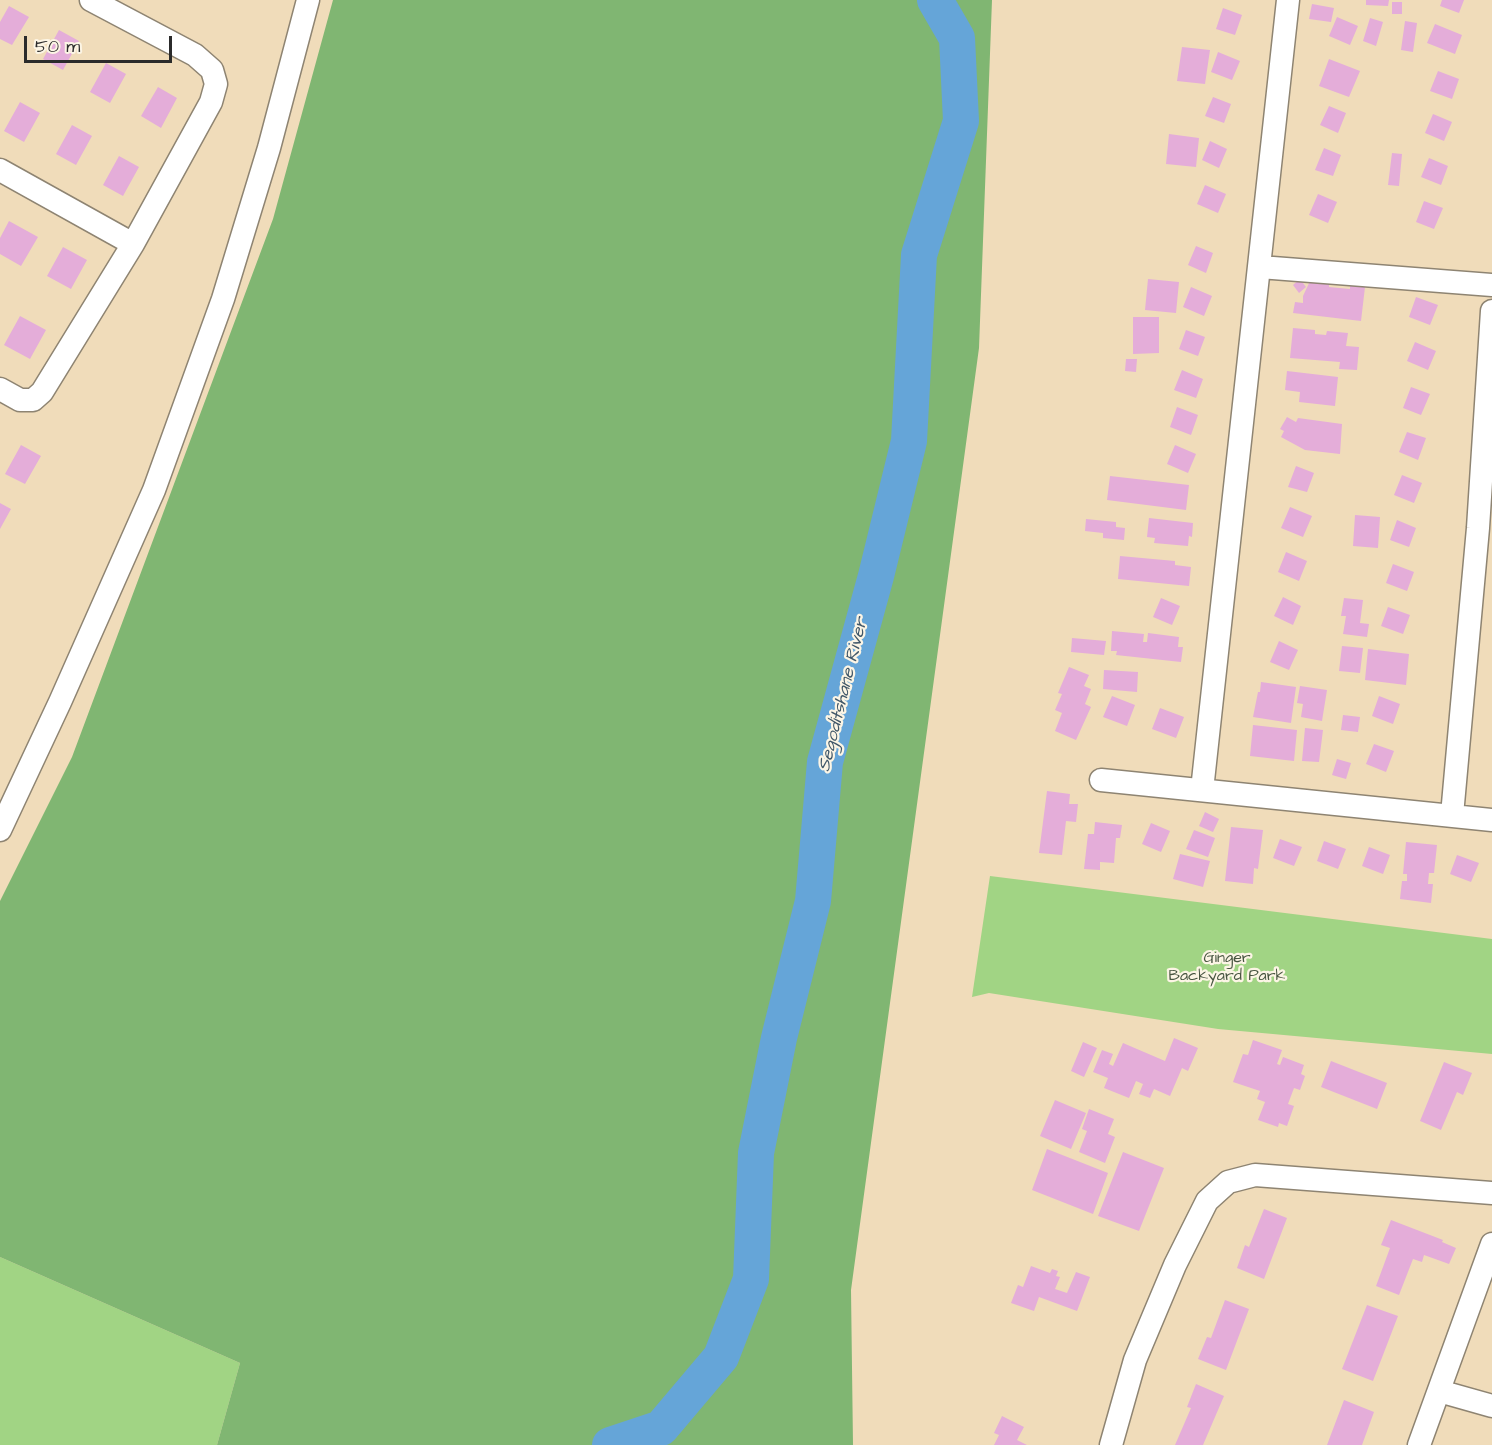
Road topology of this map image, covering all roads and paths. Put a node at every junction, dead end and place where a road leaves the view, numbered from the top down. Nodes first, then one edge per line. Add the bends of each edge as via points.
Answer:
1 (91, 0) edge
2 (308, 0) edge
3 (1288, 0) edge
4 (0, 170) edge
5 (133, 244) junction
6 (1260, 267) junction
7 (1492, 285) edge
8 (1492, 311) edge
9 (1, 392) edge
10 (1485, 529) edge
11 (1101, 780) dead end
12 (1202, 790) junction
13 (1452, 815) junction
14 (1492, 820) edge
15 (0, 830) edge
16 (1492, 1193) edge
17 (1492, 1244) edge
18 (1439, 1391) junction
19 (1492, 1406) edge
20 (1111, 1445) edge
21 (1419, 1445) edge

1 - 5 street via 195,55 212,70 216,84 211,102
2 - 15 street via 223,299 154,490
3 - 6 street
4 - 5 street
5 - 9 street via 42,392 33,400 20,400
6 - 7 street
6 - 12 street
8 - 10 street
10 - 13 street
11 - 12 street
12 - 13 street
13 - 14 street
16 - 20 street via 1255,1175 1228,1182 1207,1201 1175,1265 1135,1360
17 - 18 street
18 - 19 street
18 - 21 street

